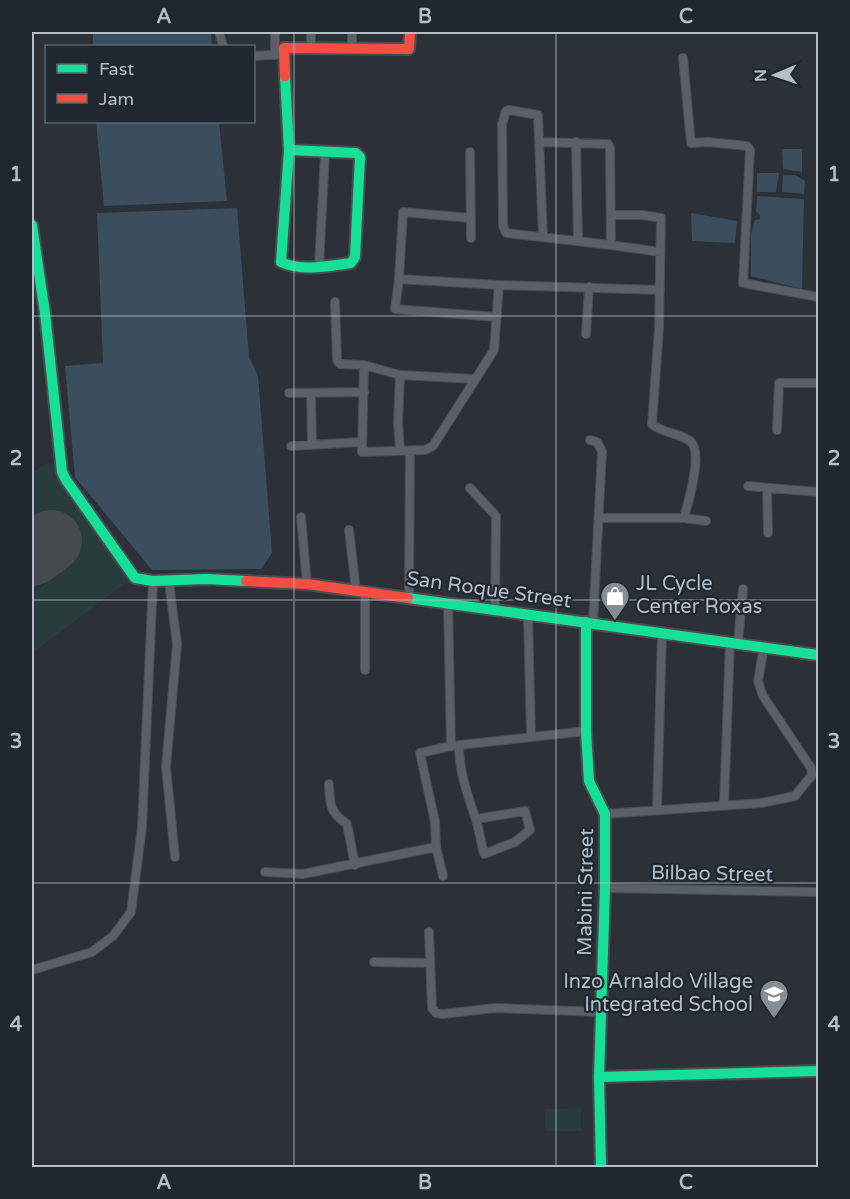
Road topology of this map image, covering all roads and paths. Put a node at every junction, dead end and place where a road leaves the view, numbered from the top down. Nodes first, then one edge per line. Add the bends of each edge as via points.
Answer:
1 (275, 32) edge
2 (311, 32) edge
3 (352, 32) edge
4 (410, 32) edge
5 (311, 47) junction
6 (352, 48) junction
7 (279, 54) junction
8 (255, 56) edge
9 (683, 58) dead end
10 (540, 142) junction
11 (576, 142) junction
12 (289, 150) junction
13 (325, 153) junction
14 (470, 153) dead end
15 (612, 215) junction
16 (470, 218) junction
17 (32, 225) edge
18 (543, 237) junction
19 (471, 238) dead end
20 (578, 240) junction
21 (611, 245) junction
22 (660, 252) junction
23 (319, 267) junction
24 (399, 279) junction
25 (499, 285) junction
26 (589, 287) junction
27 (660, 290) junction
28 (819, 297) edge
29 (335, 302) dead end
30 (497, 317) junction
31 (586, 334) dead end
32 (364, 365) junction
33 (400, 375) junction
34 (475, 379) junction
35 (819, 383) edge
36 (364, 392) junction
37 (289, 393) dead end
38 (311, 393) junction
39 (777, 430) dead end
40 (590, 440) dead end
41 (362, 442) junction
42 (312, 445) junction
43 (291, 446) dead end
44 (400, 451) junction
45 (410, 451) junction
46 (748, 486) dead end
47 (767, 488) junction
48 (470, 489) dead end
49 (819, 492) edge
50 (301, 517) dead end
51 (599, 518) junction
52 (684, 518) junction
53 (706, 521) dead end
54 (350, 530) dead end
55 (768, 533) dead end
56 (153, 581) junction
57 (169, 582) junction
58 (307, 584) junction
59 (743, 589) dead end
60 (361, 591) junction
61 (409, 597) junction
62 (448, 603) junction
63 (495, 610) junction
64 (528, 615) junction
65 (589, 622) junction
66 (662, 633) junction
67 (734, 643) junction
68 (764, 647) junction
69 (819, 654) edge
70 (365, 670) dead end
71 (586, 731) junction
72 (531, 736) junction
73 (455, 745) junction
74 (329, 784) dead end
75 (724, 805) junction
76 (657, 809) junction
77 (605, 814) junction
78 (476, 819) junction
79 (436, 846) junction
80 (175, 856) dead end
81 (355, 865) junction
82 (265, 872) dead end
83 (443, 876) dead end
84 (605, 888) junction
85 (819, 892) edge
86 (429, 932) dead end
87 (374, 962) dead end
88 (430, 963) junction
89 (32, 970) edge
90 (602, 1012) junction
91 (819, 1071) edge
92 (599, 1077) junction
93 (601, 1167) edge

1 - 7 street
2 - 5 street
3 - 6 street
4 - 6 main road via 409,49
5 - 6 main road
5 - 7 main road via 284,48
7 - 8 street
7 - 12 main road
9 - 28 street via 691,143 747,146 750,150 743,283
10 - 11 street
10 - 18 street
10 - 18 street via 538,115 506,111 502,124 503,226 506,232
11 - 15 street via 610,147
11 - 20 street
12 - 13 main road
12 - 23 main road via 281,262
13 - 23 street
13 - 23 main road via 357,153 360,157 355,257 351,263
14 - 16 street
15 - 21 street
15 - 22 street via 661,218
16 - 19 street
16 - 24 street via 403,212
17 - 56 main road via 62,472 128,570 135,578
18 - 20 street
20 - 21 street
21 - 22 street
22 - 27 street
24 - 25 street
24 - 30 street via 395,309
25 - 26 street
25 - 30 street
26 - 27 street
26 - 31 street
27 - 52 street via 652,424 691,442 695,448 695,468
29 - 32 street via 337,360 340,364
30 - 34 street via 494,350
32 - 33 street
32 - 36 street
33 - 34 street
33 - 44 street
34 - 45 street via 433,446
35 - 39 street via 779,383
36 - 38 street
36 - 41 street
37 - 38 street
38 - 42 street
40 - 51 street via 597,442 602,451
41 - 42 street
41 - 44 street via 362,452
42 - 43 street
44 - 45 street
45 - 61 street
46 - 47 street
47 - 49 street
47 - 55 street
48 - 63 street via 496,516
50 - 58 street
51 - 52 street
51 - 65 street
52 - 53 street
54 - 60 street
56 - 57 main road, San Roque Street
56 - 89 street via 142,827 131,912 113,936 92,952
57 - 58 main road, San Roque Street via 206,579
57 - 80 street via 177,644 166,767
58 - 60 main road, San Roque Street
59 - 67 street
60 - 61 main road, San Roque Street
60 - 70 street
61 - 62 main road, San Roque Street
62 - 63 main road, San Roque Street
62 - 73 street
63 - 64 main road, San Roque Street
64 - 65 main road, San Roque Street
64 - 72 street
65 - 66 main road, San Roque Street
65 - 71 main road, Mabini Street
66 - 67 main road, San Roque Street
66 - 76 street
67 - 68 main road, San Roque Street
67 - 75 street
68 - 69 main road, San Roque Street
68 - 75 street via 758,681 763,696 812,775 795,796
71 - 72 street
71 - 77 main road, Mabini Street via 589,781
72 - 73 street
73 - 78 street via 464,788
73 - 79 street via 420,753 435,822
74 - 81 street via 331,807 336,817 347,824
75 - 76 street
76 - 77 street
77 - 84 main road, Mabini Street
78 - 78 street via 525,811 530,830 515,842 484,854
79 - 81 street
79 - 83 street
81 - 82 street via 303,874
84 - 85 street, Bilbao Street
84 - 90 main road, Mabini Street
86 - 88 street
87 - 88 street
88 - 90 street via 432,1008 436,1013 495,1008
90 - 92 main road, Mabini Street
91 - 92 main road
92 - 93 main road, Mabini Street

